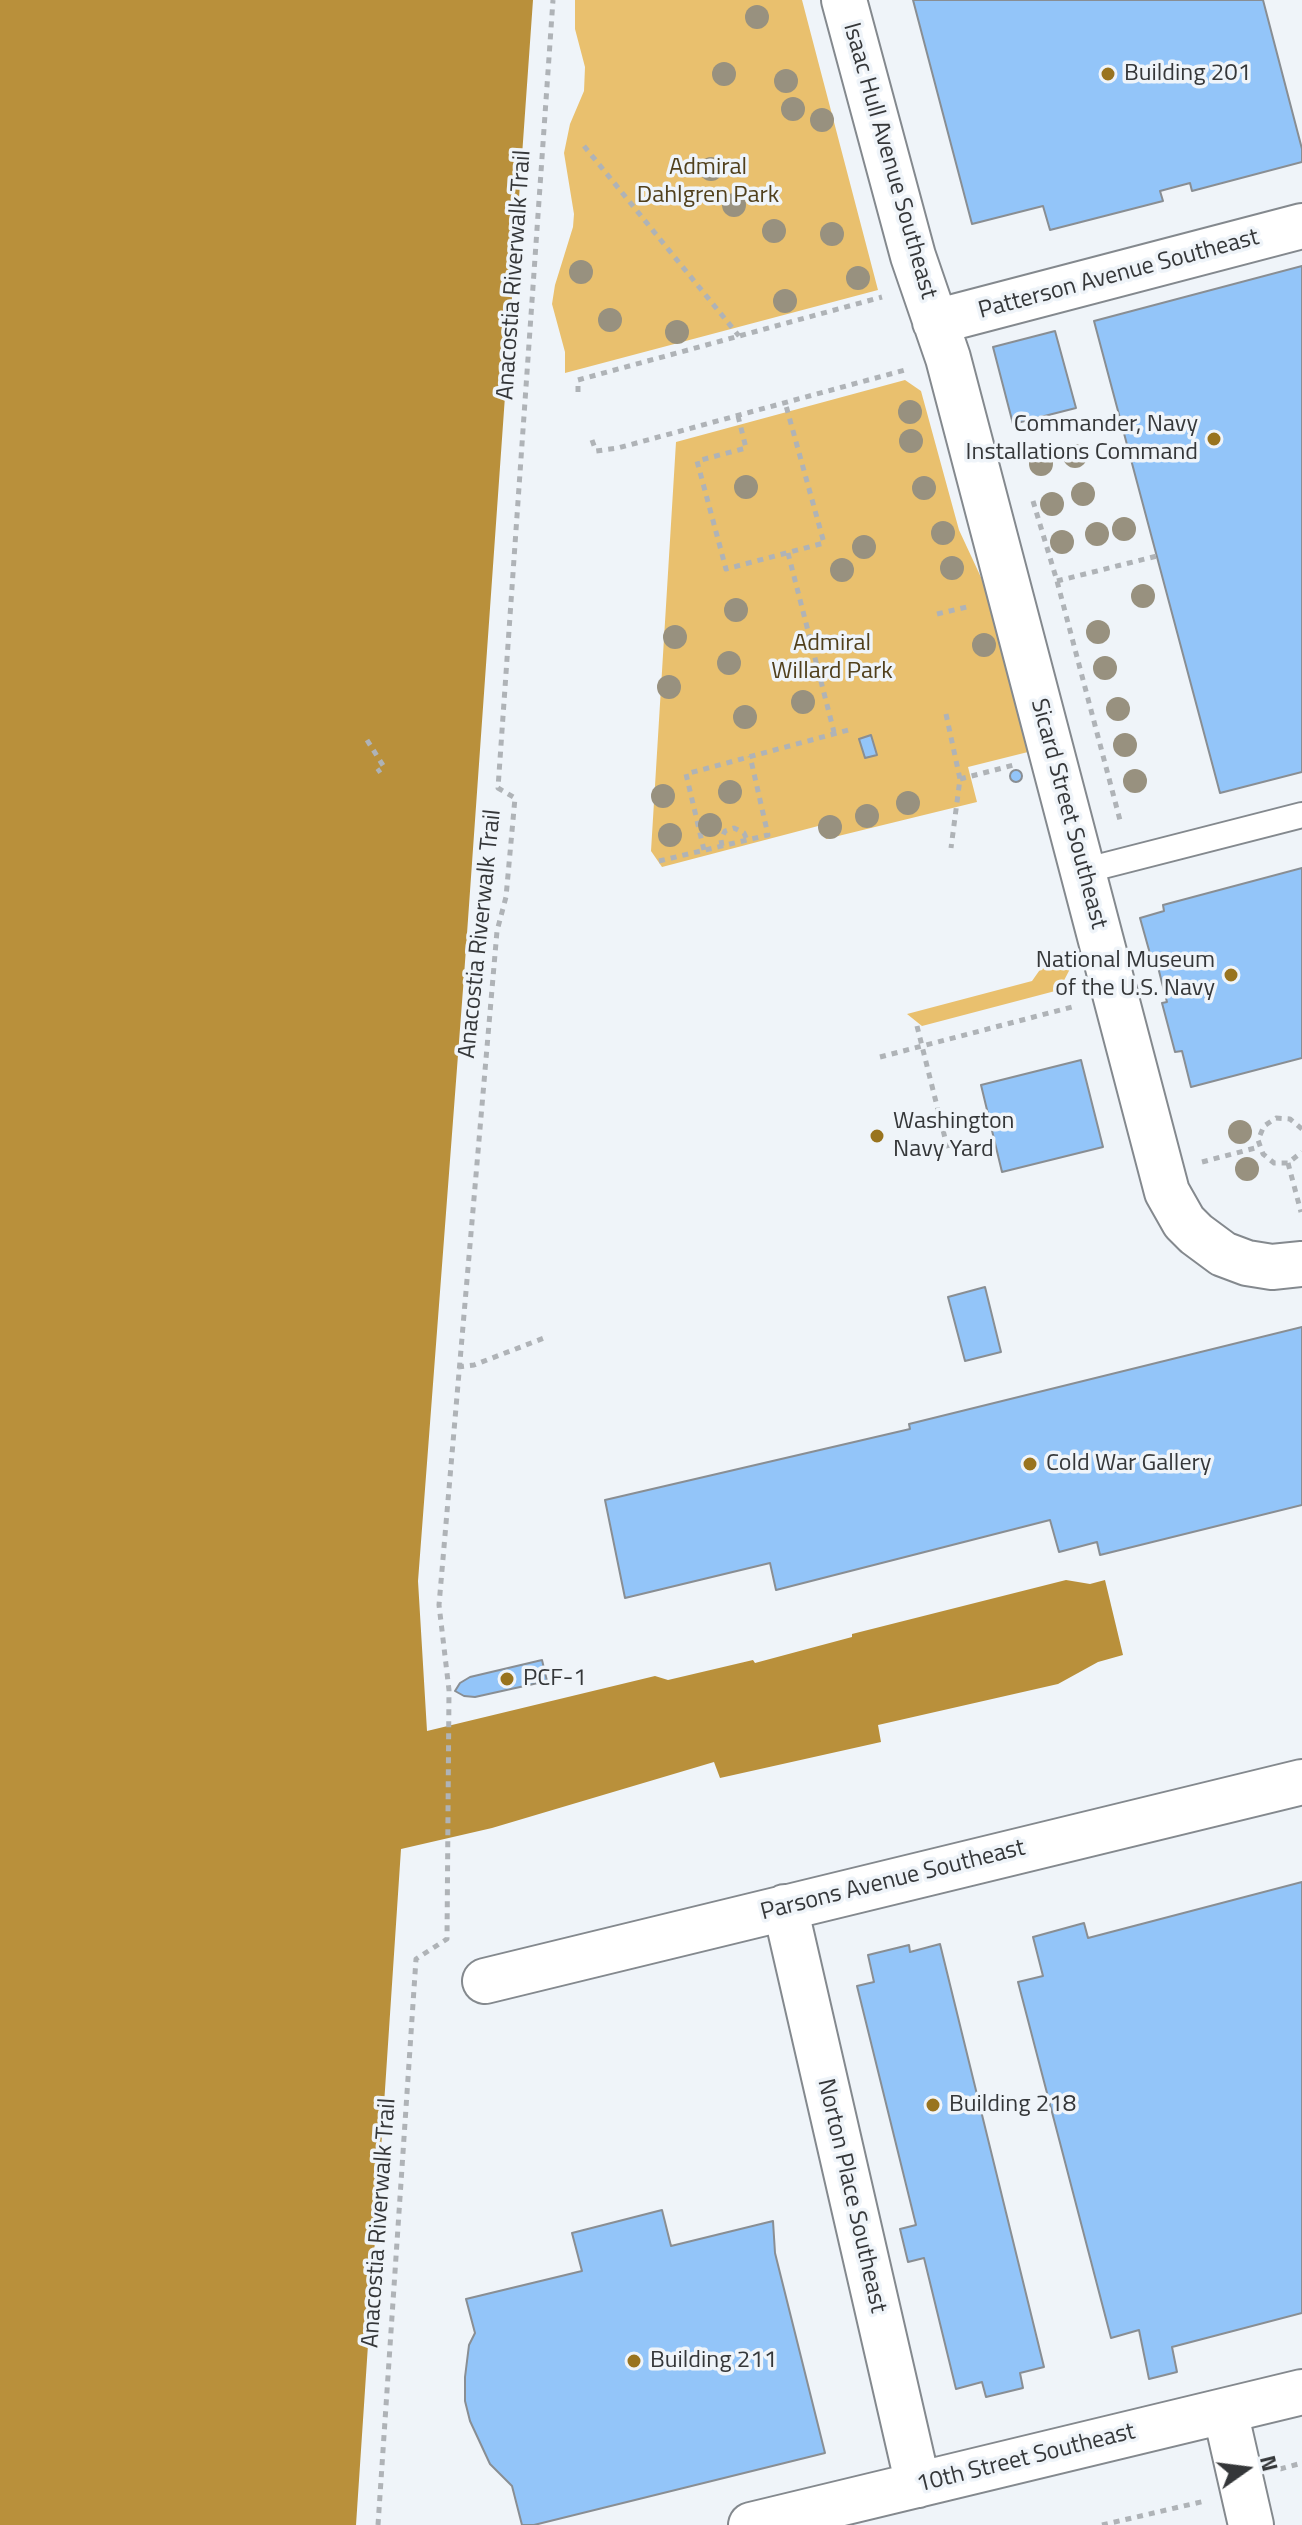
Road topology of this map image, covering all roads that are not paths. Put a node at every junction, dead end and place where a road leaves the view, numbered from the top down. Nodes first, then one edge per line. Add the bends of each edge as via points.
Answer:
1 (844, 0) edge
2 (1302, 226) edge
3 (935, 322) junction
4 (1302, 815) edge
5 (1083, 871) junction
6 (1302, 1264) edge
7 (1302, 1782) edge
8 (785, 1907) junction
9 (485, 1981) dead end
10 (1302, 2392) edge
11 (1225, 2411) junction
12 (918, 2485) junction
13 (751, 2525) edge
14 (1251, 2525) edge

1 - 3 street, Isaac Hull Avenue Southeast
2 - 3 street, Patterson Avenue Southeast
3 - 5 street, Sicard Street Southeast
4 - 5 lane
5 - 6 street, Sicard Street Southeast via 1175,1208 1196,1234 1223,1254 1272,1267
7 - 8 street, Parsons Avenue Southeast
8 - 9 street, Parsons Avenue Southeast
8 - 12 street, Norton Place Southeast
10 - 11 street, 10th Street Southeast
11 - 12 street, 10th Street Southeast
11 - 14 street
12 - 13 street, 10th Street Southeast

